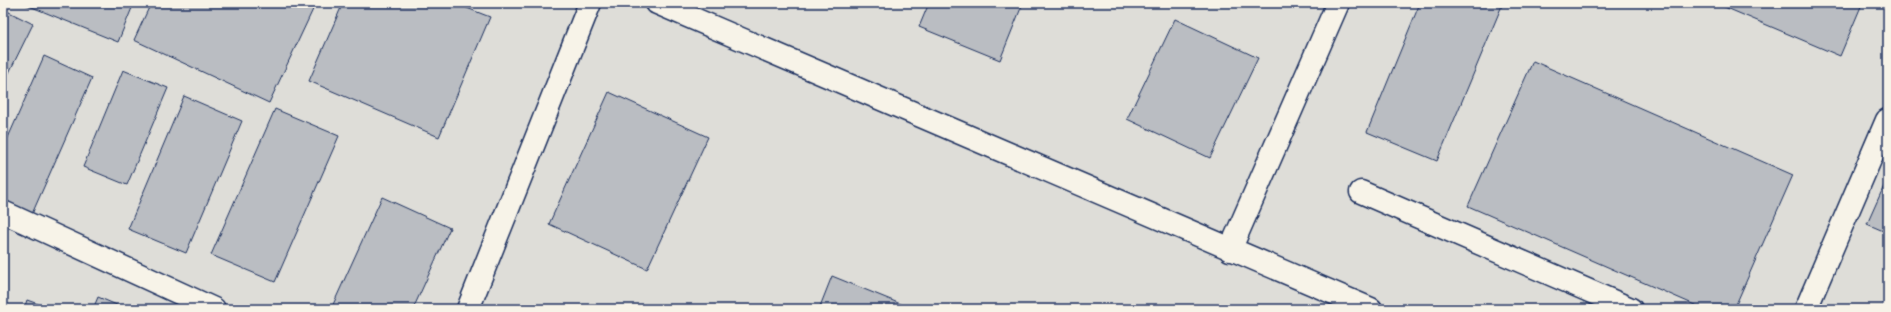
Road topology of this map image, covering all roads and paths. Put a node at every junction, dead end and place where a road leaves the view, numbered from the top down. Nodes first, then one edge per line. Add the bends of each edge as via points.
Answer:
1 (590, 3) edge
2 (657, 3) edge
3 (1338, 3) edge
4 (1887, 120) edge
5 (1361, 192) dead end
6 (3, 212) edge
7 (1230, 250) junction
8 (214, 309) edge
9 (468, 309) edge
10 (1371, 309) edge
11 (1631, 309) edge
12 (1806, 309) edge

1 - 9 street
2 - 7 street
3 - 7 street
4 - 12 street
5 - 11 street
6 - 8 street
7 - 10 street

